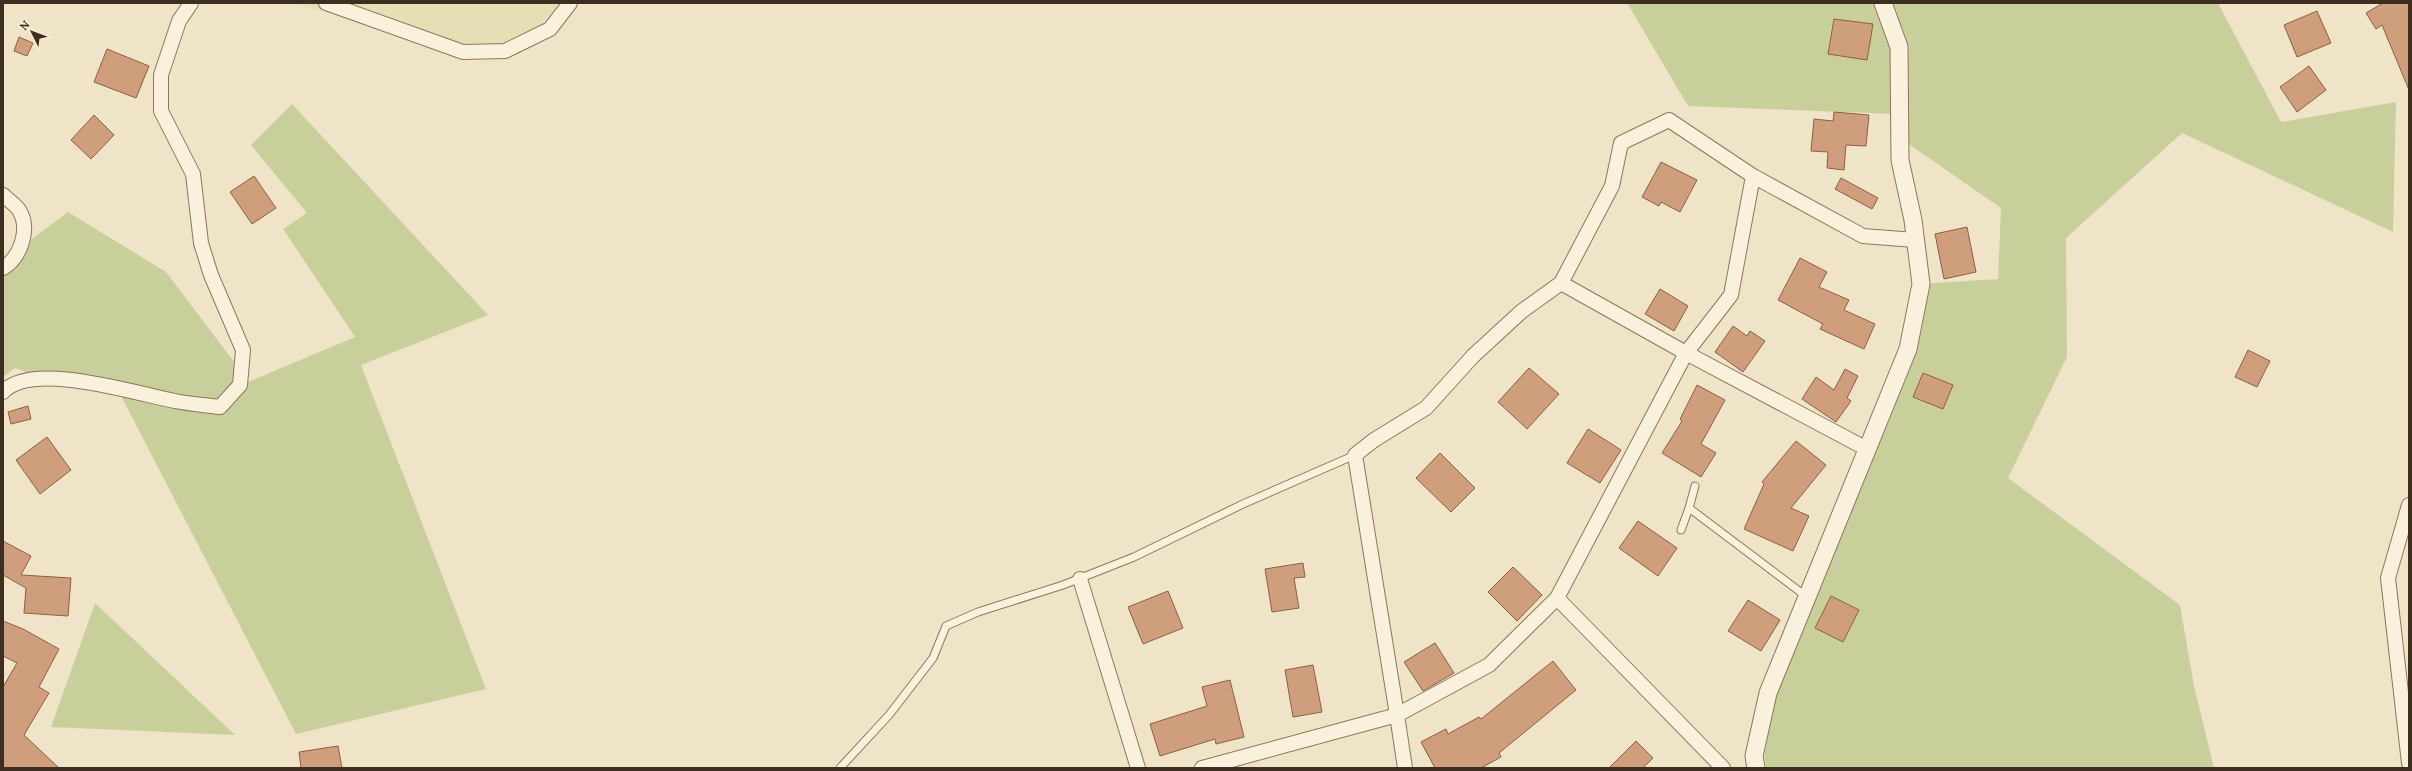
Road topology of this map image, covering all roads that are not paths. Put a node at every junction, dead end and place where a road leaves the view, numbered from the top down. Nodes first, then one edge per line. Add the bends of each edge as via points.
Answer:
1 (191, 3) edge
2 (326, 3) edge
3 (570, 3) edge
4 (1884, 3) edge
5 (1753, 176) junction
6 (3, 195) edge
7 (1915, 240) junction
8 (3, 268) edge
9 (1562, 283) junction
10 (1686, 353) junction
11 (3, 392) edge
12 (1867, 449) junction
13 (1355, 455) junction
14 (1695, 486) dead end
15 (2409, 504) edge
16 (1690, 508) junction
17 (1681, 530) dead end
18 (1080, 579) junction
19 (1807, 597) junction
20 (1557, 598) junction
21 (1397, 715) junction
22 (2409, 763) edge
23 (840, 768) edge
24 (1138, 768) edge
25 (1202, 768) edge
26 (1406, 768) edge
27 (1723, 768) edge
28 (1756, 768) edge

1 - 11 street via 179,21 161,75 161,111 193,174 201,243 211,275 243,350 240,385 220,407 63,379 41,378 7,387
2 - 3 street via 463,52 505,50 550,29
4 - 7 street via 1899,47 1900,160
5 - 7 street via 1863,236
5 - 9 street via 1669,120 1621,143 1612,186
5 - 10 street via 1731,295
6 - 8 street via 19,210 24,227 23,237 13,262
7 - 12 street via 1921,284 1908,349
9 - 10 street
9 - 13 street via 1522,310 1473,356 1426,408 1374,440
10 - 12 street
10 - 20 street
12 - 19 street
13 - 18 lane via 1243,504 1134,557
13 - 21 street
14 - 16 lane
15 - 22 street via 2388,578
16 - 17 lane
16 - 19 lane
18 - 23 lane via 978,612 946,626 933,658 889,715
18 - 24 street
19 - 28 street via 1768,693 1754,756
20 - 21 street via 1489,666
20 - 27 street
21 - 25 street
21 - 26 street

